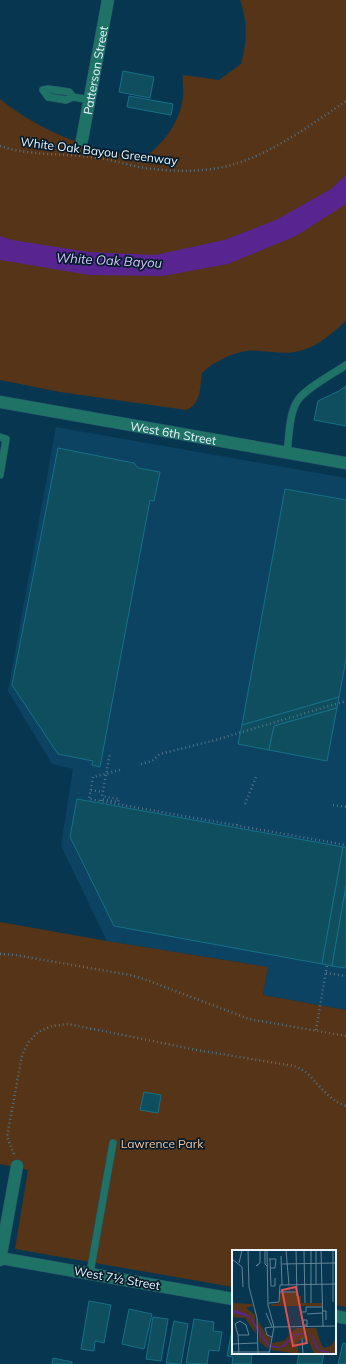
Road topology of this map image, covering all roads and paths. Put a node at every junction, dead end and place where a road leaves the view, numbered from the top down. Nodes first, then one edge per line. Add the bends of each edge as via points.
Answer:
1 (108, 0) edge
2 (73, 97) dead end
3 (90, 100) junction
4 (346, 101) edge
5 (82, 140) dead end
6 (0, 146) edge
7 (346, 365) edge
8 (0, 402) edge
9 (0, 437) edge
10 (287, 453) junction
11 (346, 463) edge
12 (0, 475) edge
13 (346, 701) edge
14 (110, 753) dead end
15 (141, 764) dead end
16 (120, 770) dead end
17 (106, 774) junction
18 (256, 777) dead end
19 (91, 790) junction
20 (102, 792) junction
21 (100, 801) junction
22 (245, 804) dead end
23 (333, 805) dead end
24 (346, 807) edge
25 (238, 821) dead end
26 (237, 825) junction
27 (346, 845) edge
28 (0, 954) edge
29 (327, 965) dead end
30 (326, 973) junction
31 (346, 976) edge
32 (316, 1030) junction
33 (346, 1036) edge
34 (346, 1106) edge
35 (113, 1143) dead end
36 (17, 1166) joint
37 (0, 1259) edge
38 (90, 1273) junction
39 (232, 1298) edge
40 (336, 1316) edge
41 (346, 1318) edge

1 - 3 street, Patterson Street
2 - 3 lane
3 - 5 street, Patterson Street
4 - 6 path, White Oak Bayou Greenway via 287,140 267,150 237,164 209,169 152,169 93,157 33,153
7 - 10 lane via 308,390 298,400 293,411
8 - 10 street, West 6th Street
9 - 12 lane via 6,439
10 - 11 street, West 6th Street
13 - 15 path via 160,754 152,761
14 - 17 path
16 - 17 path
17 - 19 path via 93,778
17 - 20 path
18 - 22 path
19 - 20 path
19 - 21 path via 89,799
20 - 21 path via 102,796 119,799 118,802 101,799
21 - 26 path
23 - 24 path
25 - 26 path
26 - 27 path
28 - 32 path via 130,975 249,1019
29 - 30 path
30 - 31 path
30 - 32 path
32 - 33 path
34 - 36 path via 336,1102 307,1073 294,1066 68,1024 52,1026 38,1032 22,1055 7,1137 18,1160
35 - 38 lane
36 - 37 street
37 - 38 street, West 7½ Street
38 - 39 street, West 7½ Street
40 - 41 street

